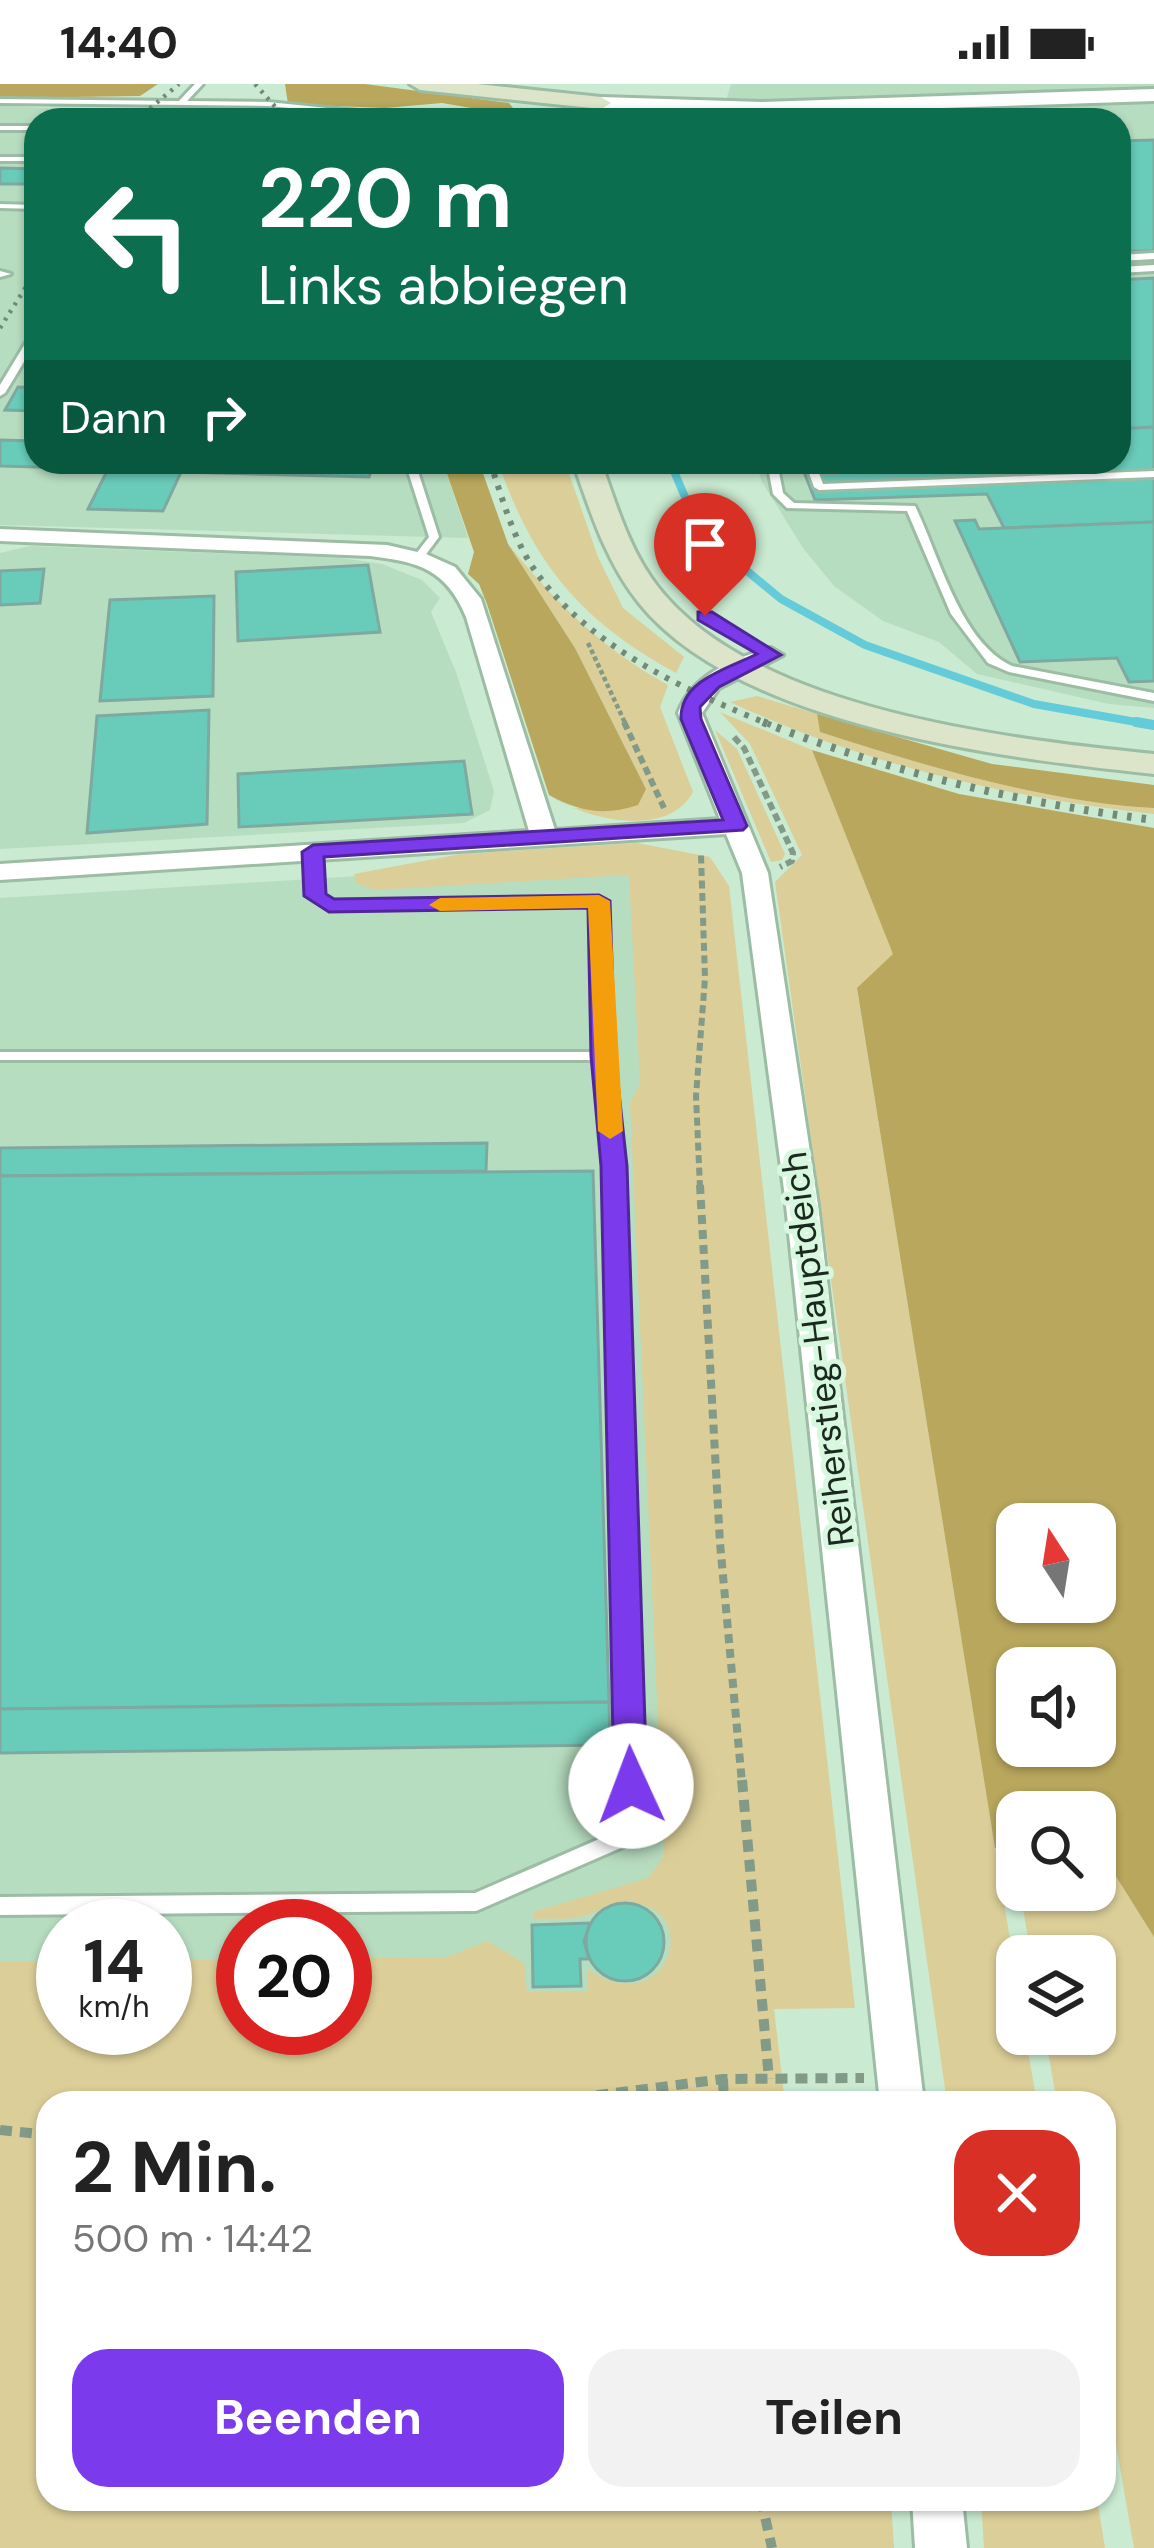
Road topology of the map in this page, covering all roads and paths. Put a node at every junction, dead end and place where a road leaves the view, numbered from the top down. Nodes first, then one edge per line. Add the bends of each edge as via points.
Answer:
1 (199, 84) edge
2 (420, 84) edge
3 (477, 84) edge
4 (1154, 95) edge
5 (590, 98) edge
6 (0, 101) edge
7 (181, 103) junction
8 (62, 108) edge
9 (117, 108) edge
10 (322, 108) edge
11 (24, 354) edge
12 (0, 393) edge
13 (414, 474) edge
14 (591, 474) edge
15 (774, 474) edge
16 (814, 474) edge
17 (1154, 474) edge
18 (0, 535) edge
19 (417, 560) junction
20 (588, 643) dead end
21 (758, 661) junction
22 (1154, 697) edge
23 (1154, 764) edge
24 (662, 807) dead end
25 (736, 826) junction
26 (544, 837) junction
27 (313, 852) junction
28 (700, 855) dead end
29 (0, 872) edge
30 (0, 1056) edge
31 (603, 1056) junction
32 (0, 1906) edge
33 (723, 2079) junction
34 (769, 2079) junction
35 (901, 2090) edge
36 (630, 2091) edge
37 (724, 2091) edge
38 (0, 2130) edge
39 (36, 2134) edge
40 (764, 2511) edge
41 (938, 2511) edge
42 (772, 2548) edge
43 (941, 2548) edge

1 - 7 lane
2 - 5 main road
3 - 5 main road
4 - 5 street via 730,108
6 - 8 lane
7 - 9 lane
7 - 10 lane
11 - 12 lane
13 - 19 lane via 434,537
14 - 21 main road via 626,554
15 - 22 lane via 791,506 911,508 957,614 998,664
16 - 17 lane via 819,487
18 - 19 street via 339,546
19 - 26 street via 462,584
20 - 24 path
21 - 23 main road via 828,705 911,731
21 - 25 street, Reiherstieg-Hauptdeich via 694,697 690,712
25 - 26 street
25 - 35 street, Reiherstieg-Hauptdeich via 755,873 802,1205
26 - 27 street
27 - 29 street
27 - 31 lane via 315,896 329,906 599,901
28 - 34 path via 705,978 696,1096 704,1270
30 - 31 lane
31 - 32 lane via 614,1166 632,1834 476,1901
33 - 34 path
33 - 36 path
33 - 37 path
34 - 35 path
38 - 39 path
40 - 42 path
41 - 43 street

